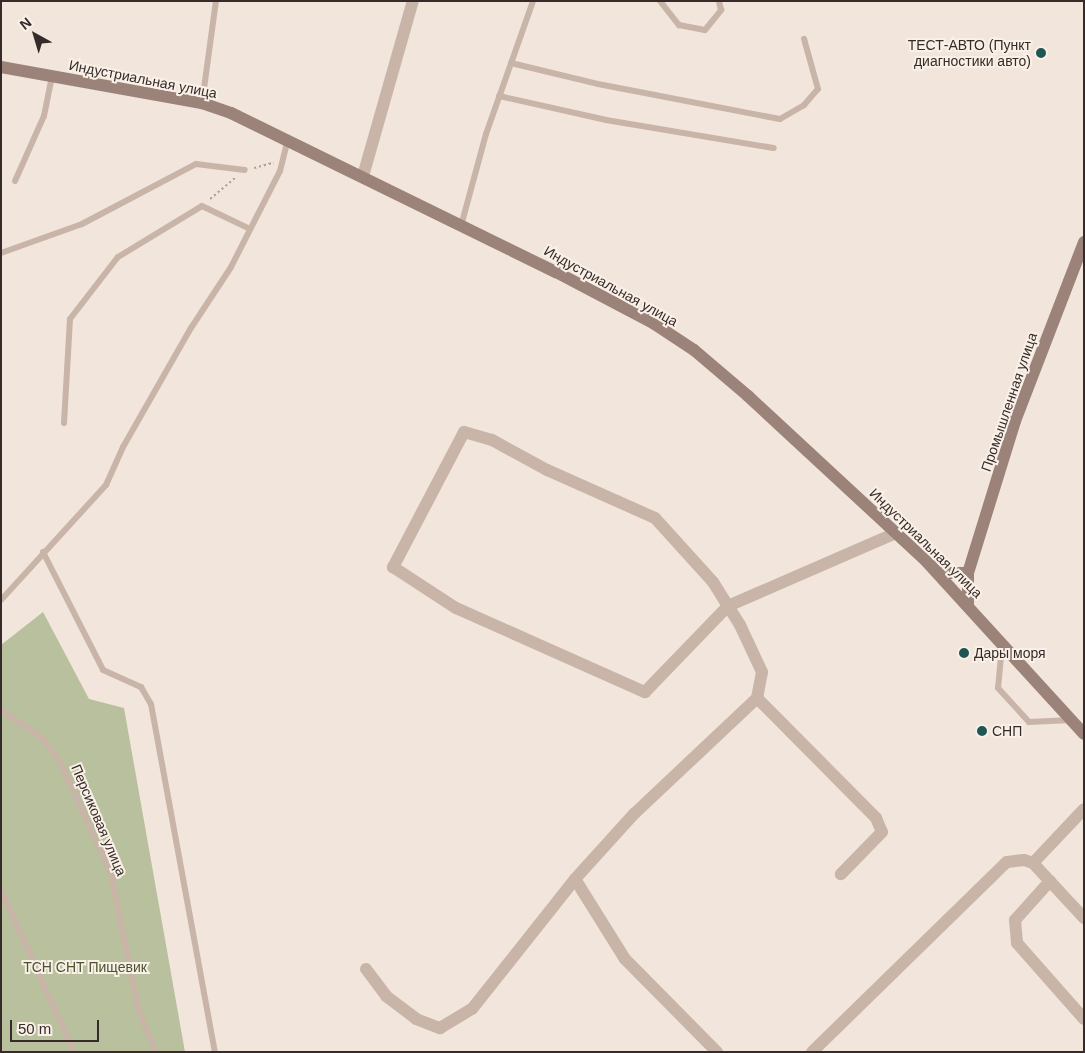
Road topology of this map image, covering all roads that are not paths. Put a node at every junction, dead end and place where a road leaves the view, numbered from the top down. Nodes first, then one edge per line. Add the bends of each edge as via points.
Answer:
1 (216, 1) edge
2 (413, 1) edge
3 (533, 1) edge
4 (660, 1) edge
5 (720, 1) edge
6 (804, 39) dead end
7 (511, 63) junction
8 (1, 67) edge
9 (52, 76) junction
10 (499, 96) junction
11 (202, 103) junction
12 (288, 140) junction
13 (774, 148) dead end
14 (245, 170) dead end
15 (363, 176) junction
16 (14, 181) dead end
17 (461, 226) junction
18 (250, 229) junction
19 (1084, 242) edge
20 (1, 253) edge
21 (64, 422) dead end
22 (896, 533) junction
23 (43, 552) junction
24 (926, 561) junction
25 (968, 573) junction
26 (1, 600) edge
27 (968, 605) junction
28 (728, 606) junction
29 (1002, 642) junction
30 (757, 698) junction
31 (1, 710) edge
32 (1072, 720) junction
33 (1084, 734) edge
34 (1084, 809) edge
35 (1033, 863) junction
36 (840, 874) dead end
37 (575, 879) junction
38 (1050, 881) junction
39 (1, 890) edge
40 (1084, 918) edge
41 (366, 969) dead end
42 (1084, 1019) edge
43 (74, 1052) edge
44 (156, 1052) edge
45 (215, 1052) edge
46 (717, 1052) edge
47 (812, 1052) edge

1 - 11 lane
2 - 15 street
3 - 7 lane
4 - 5 lane via 679,25 705,30 721,10
6 - 7 lane via 818,89 804,105 780,119 598,84
7 - 10 lane
8 - 9 main road, Индустриальная улица
9 - 11 main road, Индустриальная улица
9 - 16 lane via 44,116
10 - 13 lane via 606,120
10 - 17 lane
11 - 12 main road, Индустриальная улица
12 - 15 main road, Индустриальная улица
12 - 18 lane via 280,171
14 - 20 lane via 196,164 82,224
15 - 17 main road, Индустриальная улица
17 - 22 main road, Индустриальная улица via 645,319 694,350
18 - 21 lane via 202,206 118,257 70,319
18 - 23 lane via 123,447 106,485
19 - 25 main road, Промышленная улица via 1015,421
22 - 24 main road, Индустриальная улица
22 - 28 street
23 - 26 lane
23 - 45 lane via 104,670 141,687 151,704
24 - 25 main road via 946,573
24 - 27 main road, Индустриальная улица
25 - 27 main road, Промышленная улица
27 - 29 main road, Индустриальная улица
28 - 28 street via 713,582 655,518 547,470 492,440 464,432 393,567 456,608 645,692
28 - 30 street via 762,672
29 - 32 main road, Индустриальная улица
29 - 32 lane via 998,688 1029,722
30 - 36 street via 876,818 882,832
30 - 37 street via 634,814
31 - 44 lane, Персиковая улица via 42,738 60,762 111,873 139,1012
32 - 33 main road, Индустриальная улица
34 - 35 street
35 - 38 street
35 - 47 street via 1015,860 999,867
37 - 41 street via 472,1009 440,1028 416,1019 386,996
37 - 46 street via 626,959
38 - 40 street
38 - 42 street via 1015,920 1017,943
39 - 43 lane

